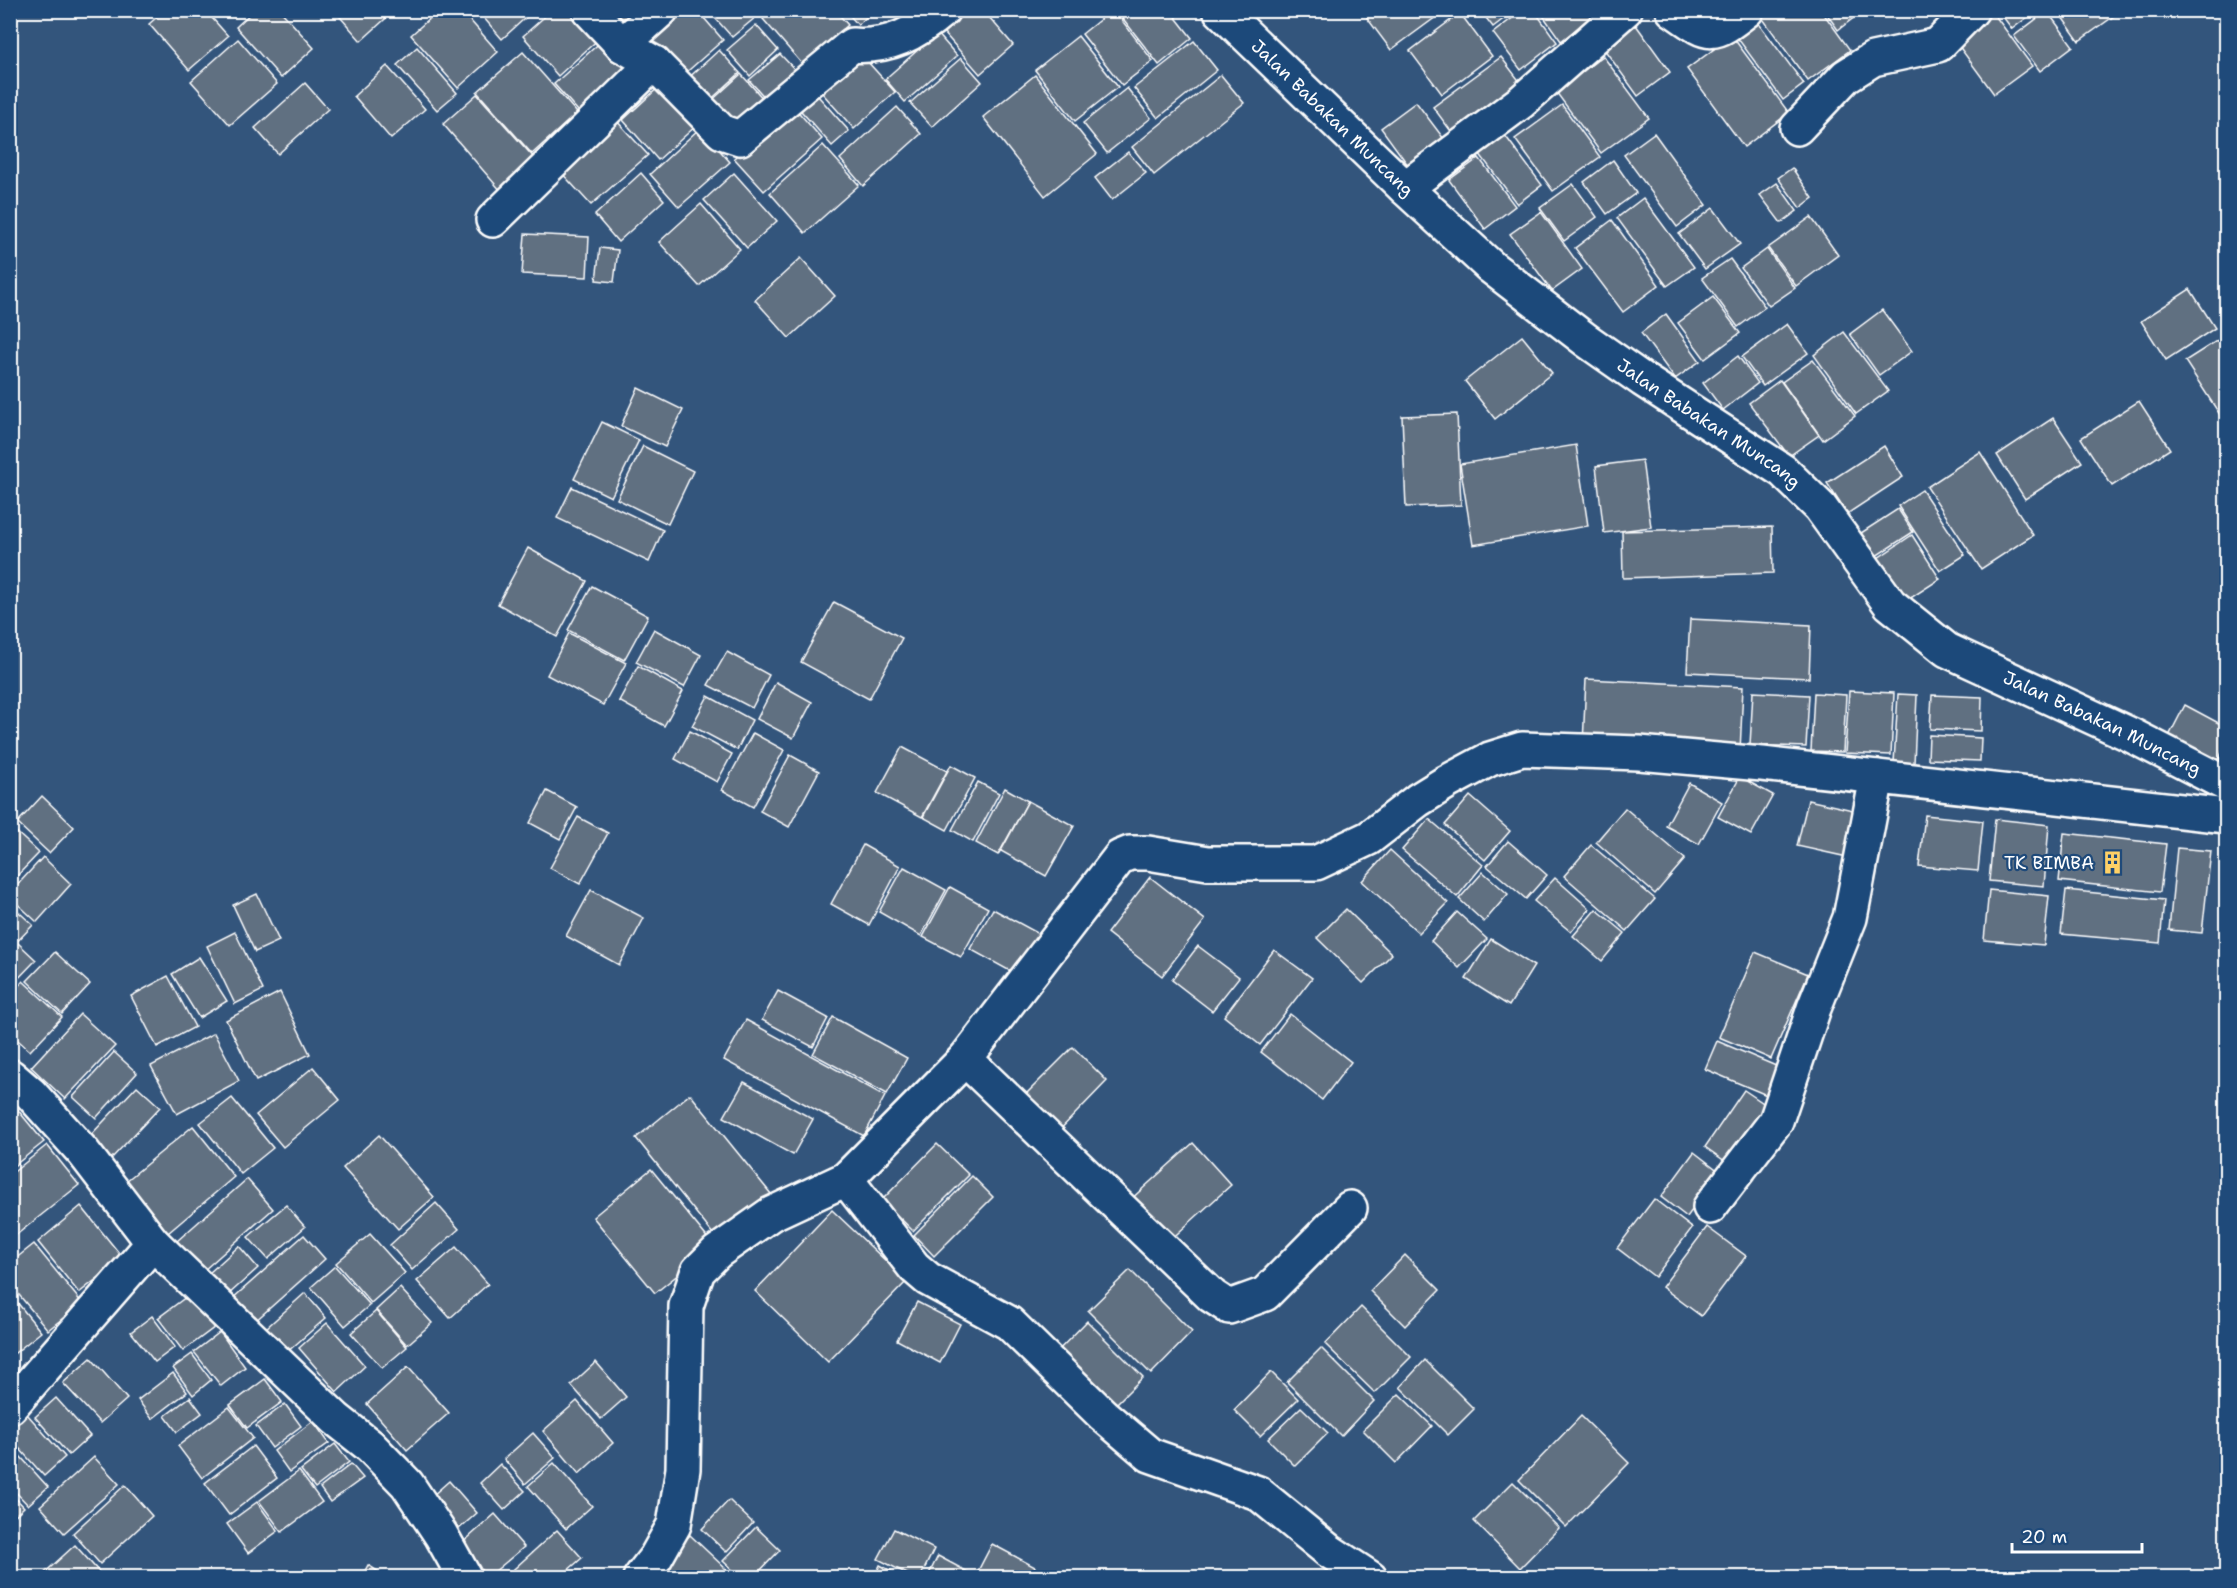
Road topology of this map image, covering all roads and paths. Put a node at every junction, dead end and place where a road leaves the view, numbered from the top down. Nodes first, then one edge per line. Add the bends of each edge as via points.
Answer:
1 (589, 10) edge
2 (661, 10) edge
3 (943, 10) edge
4 (1220, 10) edge
5 (1625, 10) edge
6 (1673, 10) edge
7 (1747, 10) edge
8 (1972, 10) edge
9 (622, 45) junction
10 (654, 63) junction
11 (1797, 128) dead end
12 (1405, 188) junction
13 (493, 220) dead end
14 (1877, 777) junction
15 (2226, 784) edge
16 (2226, 816) edge
17 (965, 1059) junction
18 (10, 1076) edge
19 (846, 1179) junction
20 (1710, 1207) dead end
21 (1350, 1208) dead end
22 (153, 1243) junction
23 (10, 1407) edge
24 (465, 1578) edge
25 (640, 1578) edge
26 (1370, 1578) edge

1 - 9 street
2 - 9 street
3 - 10 street via 922,28 898,40 852,45 740,138 722,132
4 - 12 street, Jalan Babakan Muncang
5 - 12 street via 1521,102
6 - 7 street via 1699,29 1714,32 1724,29
8 - 11 street via 1938,45 1873,59 1846,76
9 - 10 street
10 - 13 street
12 - 15 street, Jalan Babakan Muncang via 1491,267 1586,340 1783,471 1820,507 1890,604 1947,650 2129,734
14 - 16 street
14 - 17 street via 1639,753 1522,749 1490,759 1447,782 1369,838 1316,863 1208,863 1130,853 1120,857
14 - 20 street via 1850,918 1814,1008 1776,1122
17 - 19 street
17 - 21 street via 1212,1296 1229,1307 1265,1294
18 - 22 street via 84,1153
19 - 25 street via 771,1214 717,1251 698,1271 686,1306 682,1469 674,1525
19 - 26 street via 914,1267 928,1279 1009,1323 1150,1455 1258,1493 1329,1551
22 - 23 street
22 - 24 street via 407,1484

